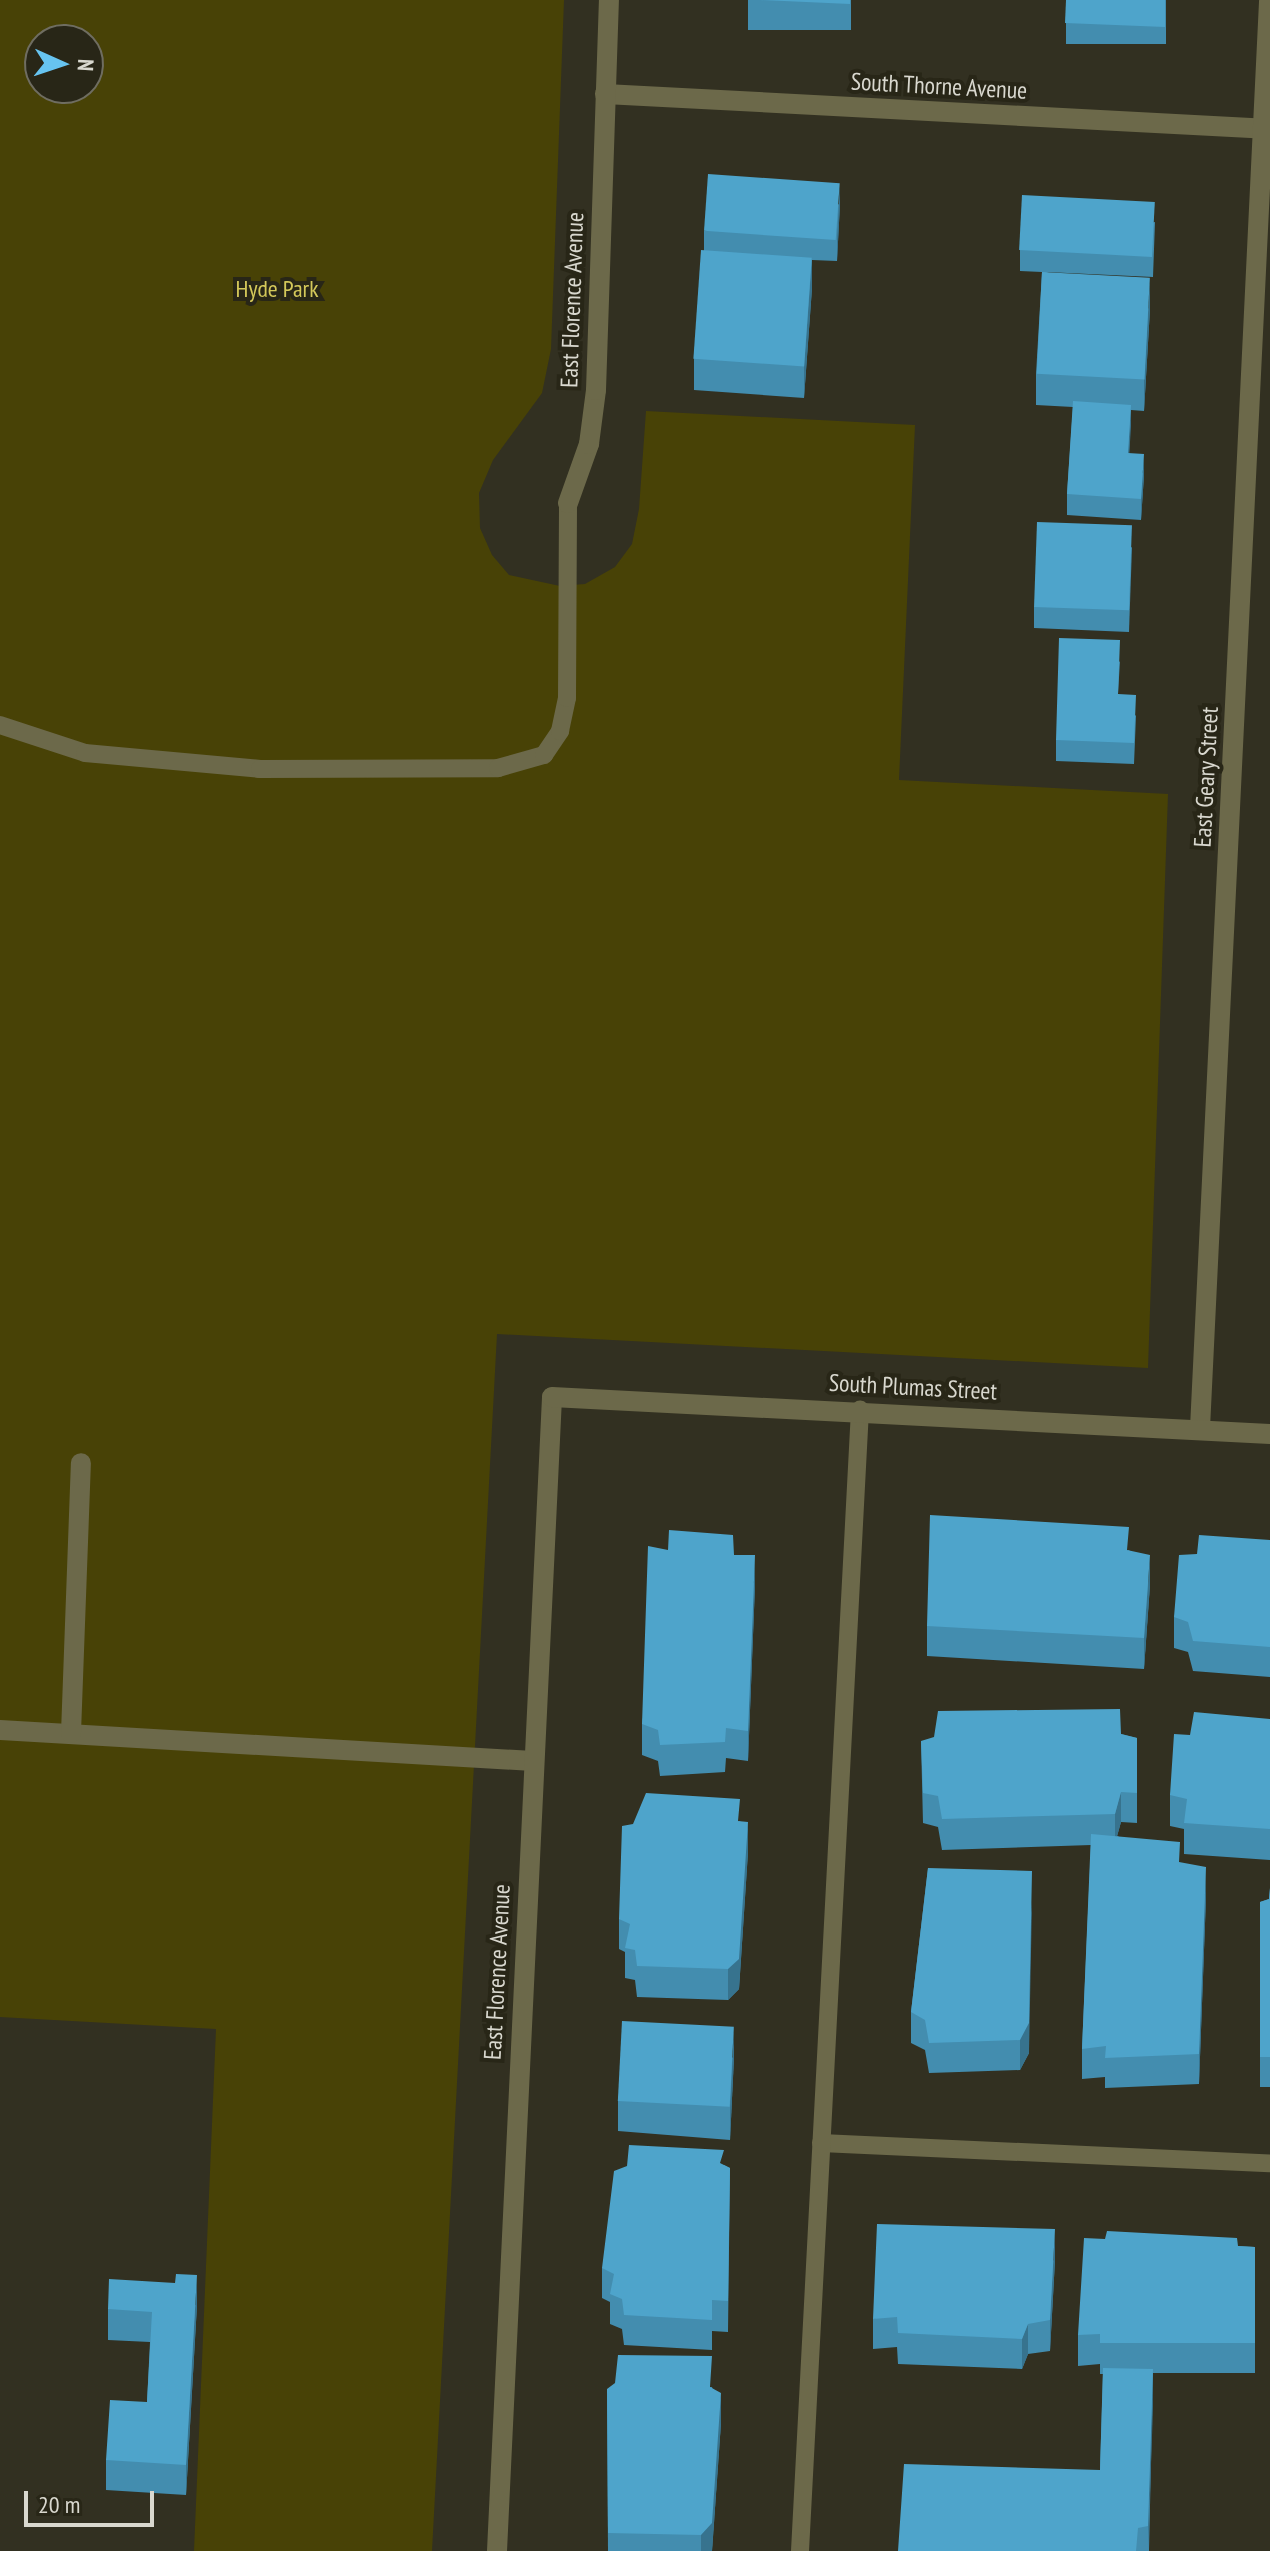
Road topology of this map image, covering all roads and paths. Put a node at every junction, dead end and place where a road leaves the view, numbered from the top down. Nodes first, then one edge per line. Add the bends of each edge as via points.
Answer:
1 (609, 0) edge
2 (1269, 0) edge
3 (605, 94) junction
4 (1267, 129) edge
5 (568, 503) joint
6 (0, 725) edge
7 (552, 1397) joint
8 (860, 1410) junction
9 (1200, 1428) junction
10 (1270, 1434) edge
11 (81, 1463) dead end
12 (0, 1730) edge
13 (71, 1733) junction
14 (533, 1761) junction
15 (821, 2143) junction
16 (1270, 2163) edge
17 (497, 2551) edge
18 (800, 2551) edge

1 - 3 street, East Florence Avenue
2 - 4 street, East Geary Street
3 - 4 street, South Thorne Avenue
3 - 5 street, East Florence Avenue via 596,390 589,444
4 - 9 street, East Geary Street
5 - 6 lane via 567,698 560,731 544,755 498,768 260,769 85,753
7 - 8 street, South Plumas Street
7 - 14 street, East Florence Avenue
8 - 9 street, South Plumas Street
8 - 15 lane
9 - 10 street, South Plumas Street
11 - 13 street
12 - 13 street
13 - 14 street
14 - 17 street, East Florence Avenue
15 - 16 lane
15 - 18 lane

